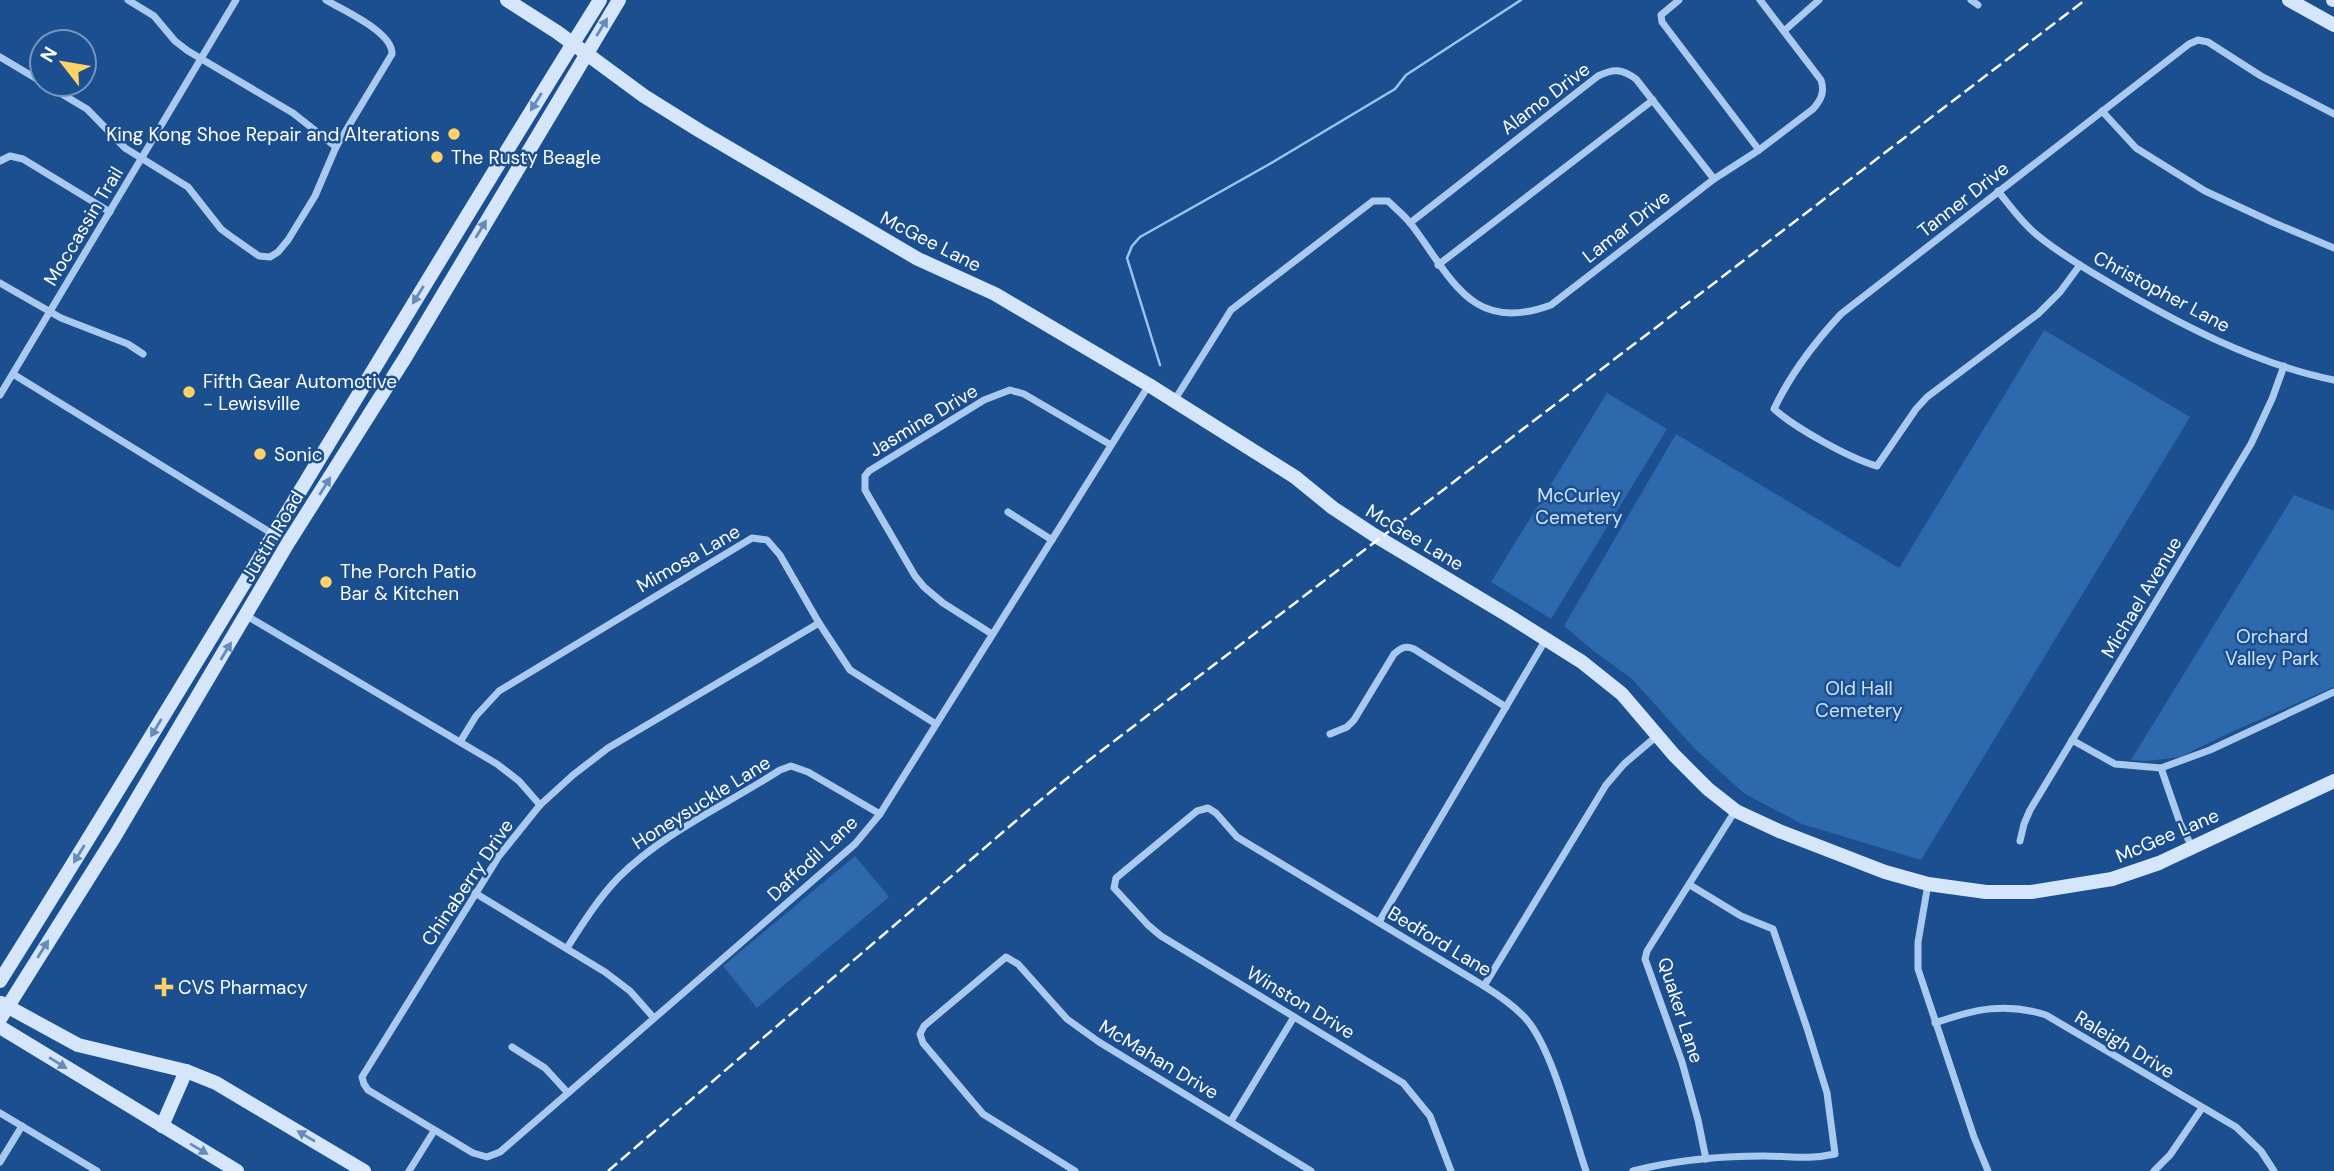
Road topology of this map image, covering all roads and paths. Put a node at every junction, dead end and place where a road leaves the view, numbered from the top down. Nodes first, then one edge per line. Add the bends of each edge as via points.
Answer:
1 (128, 0) edge
2 (236, 0) edge
3 (326, 0) edge
4 (507, 0) edge
5 (600, 0) edge
6 (619, 0) edge
7 (1679, 0) edge
8 (1760, 0) edge
9 (1819, 0) edge
10 (2289, 0) edge
11 (2313, 6) edge
12 (2334, 25) edge
13 (1784, 31) junction
14 (572, 44) junction
15 (585, 54) junction
16 (0, 57) edge
17 (200, 60) junction
18 (28, 74) edge
19 (68, 98) edge
20 (1653, 100) junction
21 (2102, 111) junction
22 (2334, 114) edge
23 (337, 147) junction
24 (1759, 150) junction
25 (142, 158) junction
26 (0, 161) edge
27 (1714, 179) junction
28 (1998, 191) junction
29 (110, 212) junction
30 (1410, 223) junction
31 (2334, 248) edge
32 (1438, 265) junction
33 (2080, 265) junction
34 (431, 274) junction
35 (0, 283) edge
36 (448, 284) junction
37 (50, 312) junction
38 (143, 355) dead end
39 (2284, 366) junction
40 (13, 374) junction
41 (2334, 380) edge
42 (1149, 385) junction
43 (0, 395) edge
44 (1174, 401) junction
45 (1111, 445) junction
46 (1008, 512) dead end
47 (273, 534) junction
48 (1052, 540) junction
49 (288, 543) junction
50 (247, 616) junction
51 (819, 623) junction
52 (992, 634) junction
53 (1547, 639) junction
54 (188, 675) junction
55 (206, 685) junction
56 (2334, 692) edge
57 (1506, 707) junction
58 (936, 724) junction
59 (1330, 734) dead end
60 (1658, 735) junction
61 (2072, 740) junction
62 (460, 742) junction
63 (2161, 768) junction
64 (2334, 781) edge
65 (540, 805) junction
66 (1197, 811) joint
67 (1736, 811) junction
68 (880, 814) junction
69 (97, 825) junction
70 (116, 833) junction
71 (2020, 841) dead end
72 (2192, 847) junction
73 (1928, 884) junction
74 (1690, 885) junction
75 (475, 893) junction
76 (1379, 922) junction
77 (567, 948) junction
78 (0, 981) edge
79 (1485, 986) junction
80 (2, 1009) edge
81 (1294, 1017) junction
82 (654, 1018) junction
83 (1935, 1023) junction
84 (0, 1027) edge
85 (512, 1047) dead end
86 (186, 1071) junction
87 (363, 1084) joint
88 (568, 1093) junction
89 (2202, 1108) junction
90 (0, 1113) edge
91 (1231, 1121) junction
92 (22, 1126) junction
93 (162, 1126) junction
94 (434, 1131) junction
95 (1706, 1159) junction
96 (0, 1162) edge
97 (97, 1171) edge
98 (237, 1171) edge
99 (364, 1171) edge
100 (409, 1171) edge
101 (1075, 1171) edge
102 (1311, 1171) edge
103 (1451, 1171) edge
104 (1586, 1171) edge
105 (1633, 1171) edge
106 (1988, 1171) edge
107 (2154, 1171) edge
108 (2274, 1171) edge

1 - 17 street via 154,16 175,41
2 - 17 street, Moccassin Trail
3 - 23 street via 381,33 393,47
4 - 14 main road, McGee Lane
5 - 14 main road, Justin Road
15 -> 6 main road, Justin Road
7 - 24 street via 1661,15 1662,22
8 - 13 street, Lamar Drive
9 - 13 street
10 - 11 main road
11 - 12 main road
13 - 24 street, Lamar Drive via 1821,80 1823,94 1813,109
14 - 15 main road, McGee Lane
14 -> 34 main road, Justin Road
36 -> 15 main road, Justin Road
15 - 42 main road, McGee Lane via 673,114 899,248 995,294
16 - 18 street
17 - 23 street via 293,113
17 - 25 street, Moccassin Trail
19 - 25 street
20 - 27 street, Alamo Drive
20 - 30 street, Alamo Drive via 1625,72 1612,69 1598,76
20 - 32 street
21 - 22 street, Tanner Drive via 2198,40
21 - 28 street, Tanner Drive
21 - 31 street via 2136,148 2205,191
23 - 25 street via 315,197 288,240 270,257 259,256 221,229 188,187
24 - 27 street, Lamar Drive
25 - 29 street, Moccassin Trail
26 - 29 street via 10,156 23,159
27 - 32 street, Lamar Drive via 1550,305 1530,312 1489,309 1475,303
28 - 33 street, Christopher Lane via 2036,235
28 - 33 street, Tanner Drive via 1841,314 1821,335 1774,409 1863,463 1878,466 1927,397 2038,314
29 - 37 street, Moccassin Trail
30 - 32 street, Lamar Drive
30 - 44 street, Lamar Drive via 1388,201 1373,201 1231,310
33 - 39 street, Christopher Lane via 2174,319
34 - 36 main road
34 -> 47 main road, Justin Road
35 - 37 street
49 -> 36 main road, Justin Road
37 - 38 street via 128,344
37 - 40 street, Moccassin Trail
39 - 41 street, Christopher Lane
39 - 61 street, Michael Avenue via 2251,444
40 - 43 street, Moccassin Trail
40 - 47 street
42 - 44 main road, McGee Lane
42 - 45 street, Daffodil Lane
44 - 53 main road, McGee Lane via 1295,477 1374,535
45 - 48 street, Daffodil Lane
45 - 52 street, Jasmine Drive via 1010,390 984,400 865,476 865,490 915,576 943,603
46 - 48 street
47 - 49 street
47 - 54 main road, Justin Road
48 - 52 street, Daffodil Lane
49 - 50 main road, Justin Road
55 -> 50 main road, Justin Road
50 - 62 street
51 - 58 street, Mimosa Lane via 850,670
51 - 62 street, Mimosa Lane via 767,540 745,540 499,691
51 - 65 street, Chinaberry Drive via 608,748
52 - 58 street, Daffodil Lane
53 - 57 street
53 - 60 main road, McGee Lane via 1604,678
54 - 55 main road
54 -> 69 main road, Justin Road
55 - 70 main road, Justin Road
56 - 63 street
57 - 59 street via 1405,647 1394,654 1354,720
57 - 76 street
58 - 68 street, Daffodil Lane
60 - 67 main road, McGee Lane via 1689,771
60 - 79 street via 1606,785
61 - 63 street via 2115,764
61 - 71 street, Michael Avenue via 2029,810
62 - 65 street via 519,781
63 - 72 street
64 - 72 main road, McGee Lane
65 - 75 street, Chinaberry Drive
66 - 76 street, Bedford Lane via 1208,808 1237,837
66 - 81 street, Winston Drive via 1116,878 1114,888 1161,936
67 - 73 main road, McGee Lane via 1885,872
67 - 74 street, Quaker Lane
68 - 77 street, Honeysuckle Lane via 800,768 780,770 642,857 604,894
68 - 82 street, Daffodil Lane via 855,844
69 - 70 main road
69 -> 78 main road, Justin Road
80 -> 70 main road, Justin Road
72 - 73 main road, McGee Lane via 2112,879 2069,887 1986,892
73 - 83 street via 1917,961
74 - 95 street, Quaker Lane via 1646,959 1682,1062
74 - 95 street via 1741,916 1773,929 1827,1093 1835,1154 1812,1159
75 - 77 street
75 - 87 street, Chinaberry Drive via 362,1077
76 - 79 street, Bedford Lane
77 - 82 street via 630,991
79 - 104 street, Bedford Lane via 1514,1007 1535,1032
80 - 86 main road via 78,1045
81 - 91 street
81 - 103 street, Winston Drive via 1410,1089 1430,1115
82 - 88 street, Daffodil Lane
83 - 89 street, Raleigh Drive via 1971,1010 2037,1012
83 - 106 street
84 -> 93 main road
85 - 88 street via 545,1068
86 - 93 main road
99 -> 86 main road via 216,1083
87 - 94 street, Daffodil Lane
88 - 94 street, Daffodil Lane via 492,1156 473,1153
89 - 107 street
89 - 108 street, Raleigh Drive via 2249,1138
90 - 92 street
91 - 101 street, McMahan Drive via 1067,1019 1018,964 1006,957 920,1034 984,1114
91 - 102 street, McMahan Drive
92 - 96 street
92 - 97 street
93 -> 98 main road
94 - 100 street
95 - 105 street

